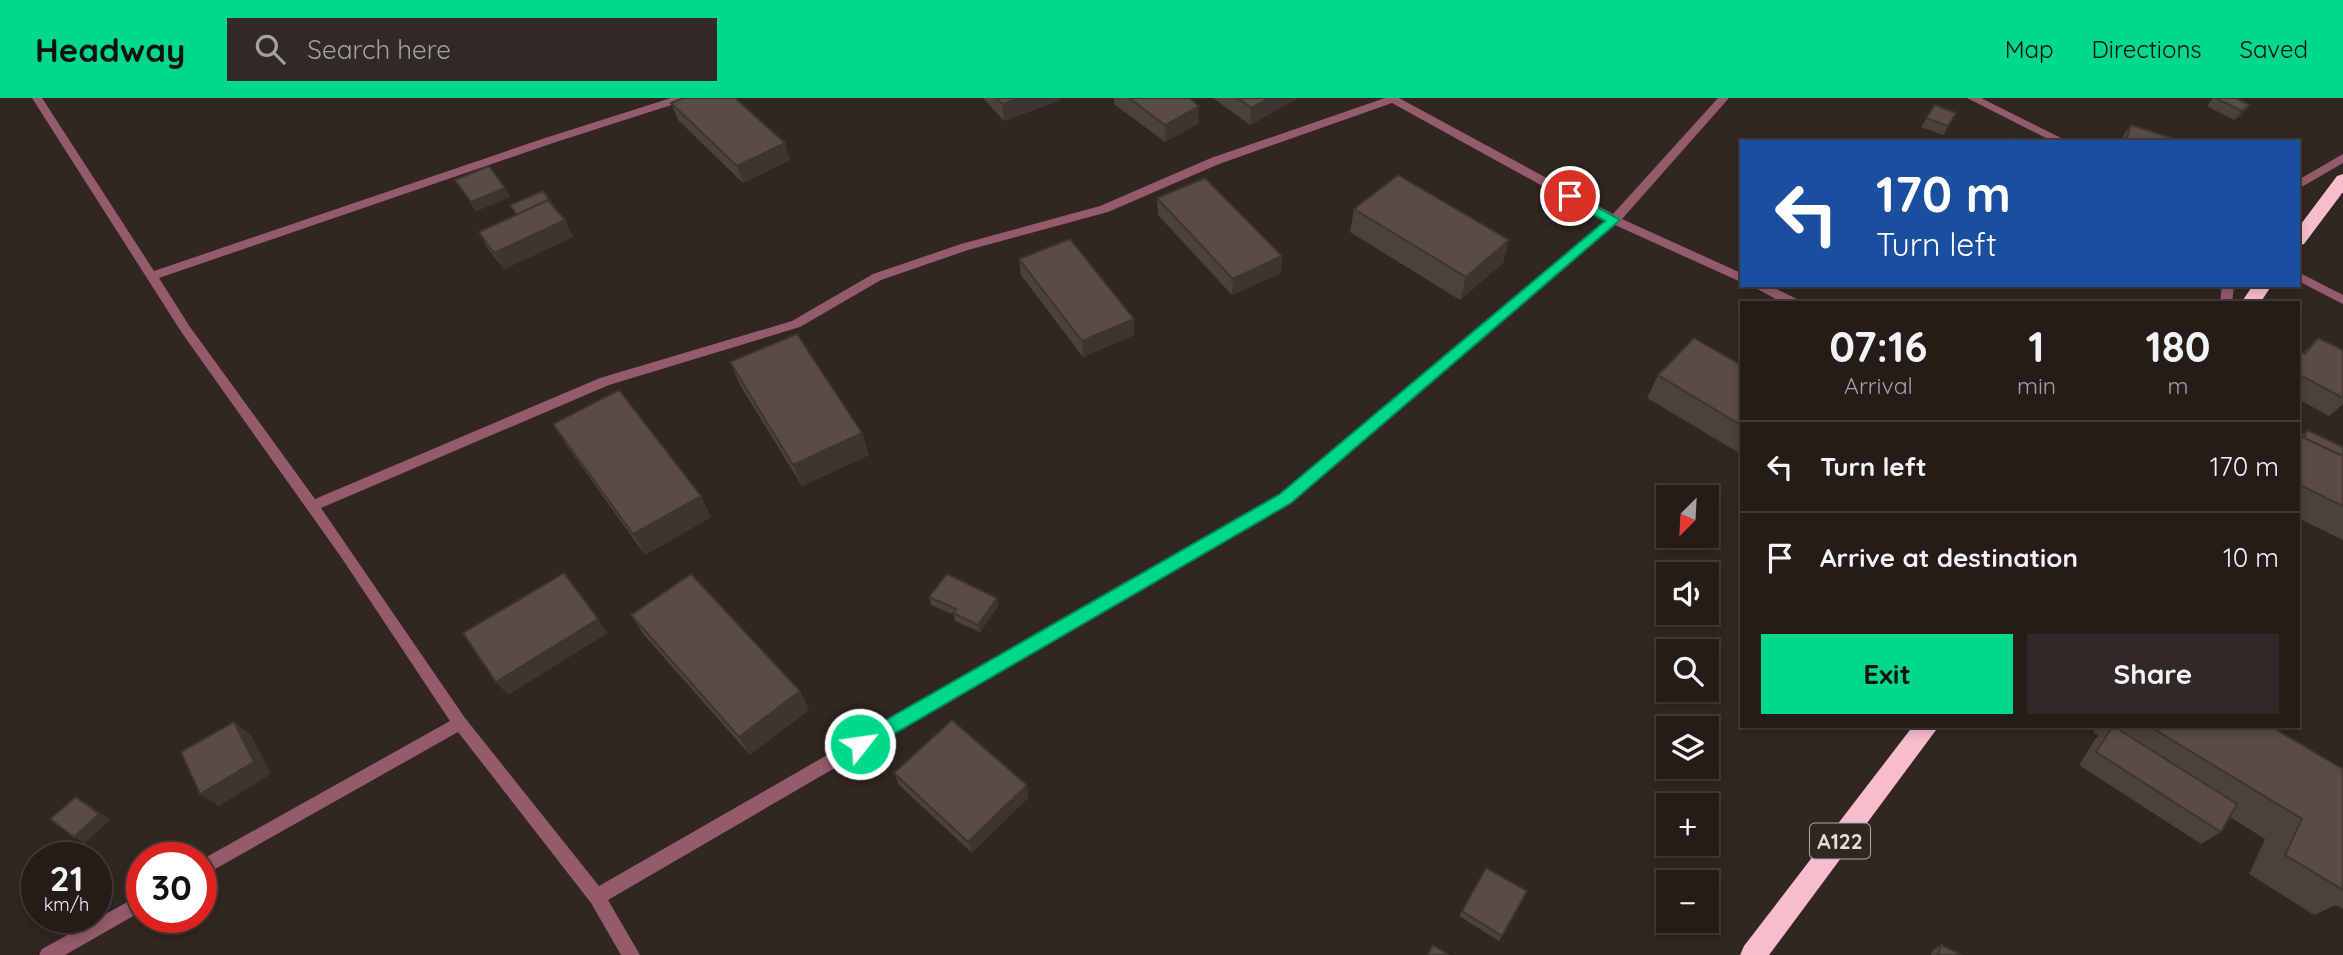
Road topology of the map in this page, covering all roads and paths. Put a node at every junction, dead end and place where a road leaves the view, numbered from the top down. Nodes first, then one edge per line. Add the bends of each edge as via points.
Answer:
1 (37, 98) edge
2 (683, 98) edge
3 (1724, 98) edge
4 (1972, 98) edge
5 (1392, 99) edge
6 (2060, 140) edge
7 (2343, 158) edge
8 (2343, 180) edge
9 (2300, 184) edge
10 (1614, 220) junction
11 (2300, 237) edge
12 (150, 276) junction
13 (2300, 277) edge
14 (1740, 278) edge
15 (1760, 287) edge
16 (2343, 300) edge
17 (1791, 301) edge
18 (312, 506) junction
19 (460, 723) junction
20 (1925, 728) edge
21 (217, 860) edge
22 (597, 897) junction
23 (126, 911) edge
24 (48, 955) edge
25 (631, 955) edge
26 (1753, 955) edge

1 - 12 street
2 - 12 street via 558,136
3 - 10 street
4 - 6 street
5 - 10 street
5 - 18 street via 1215,161 1104,209 965,247 877,278 796,324 605,381
7 - 9 street
8 - 11 highway
10 - 14 street
10 - 22 street via 1285,499
12 - 18 street
13 - 16 street
15 - 17 street
18 - 19 street
19 - 21 street
19 - 22 street
20 - 26 highway, A122
22 - 25 street
23 - 24 street

